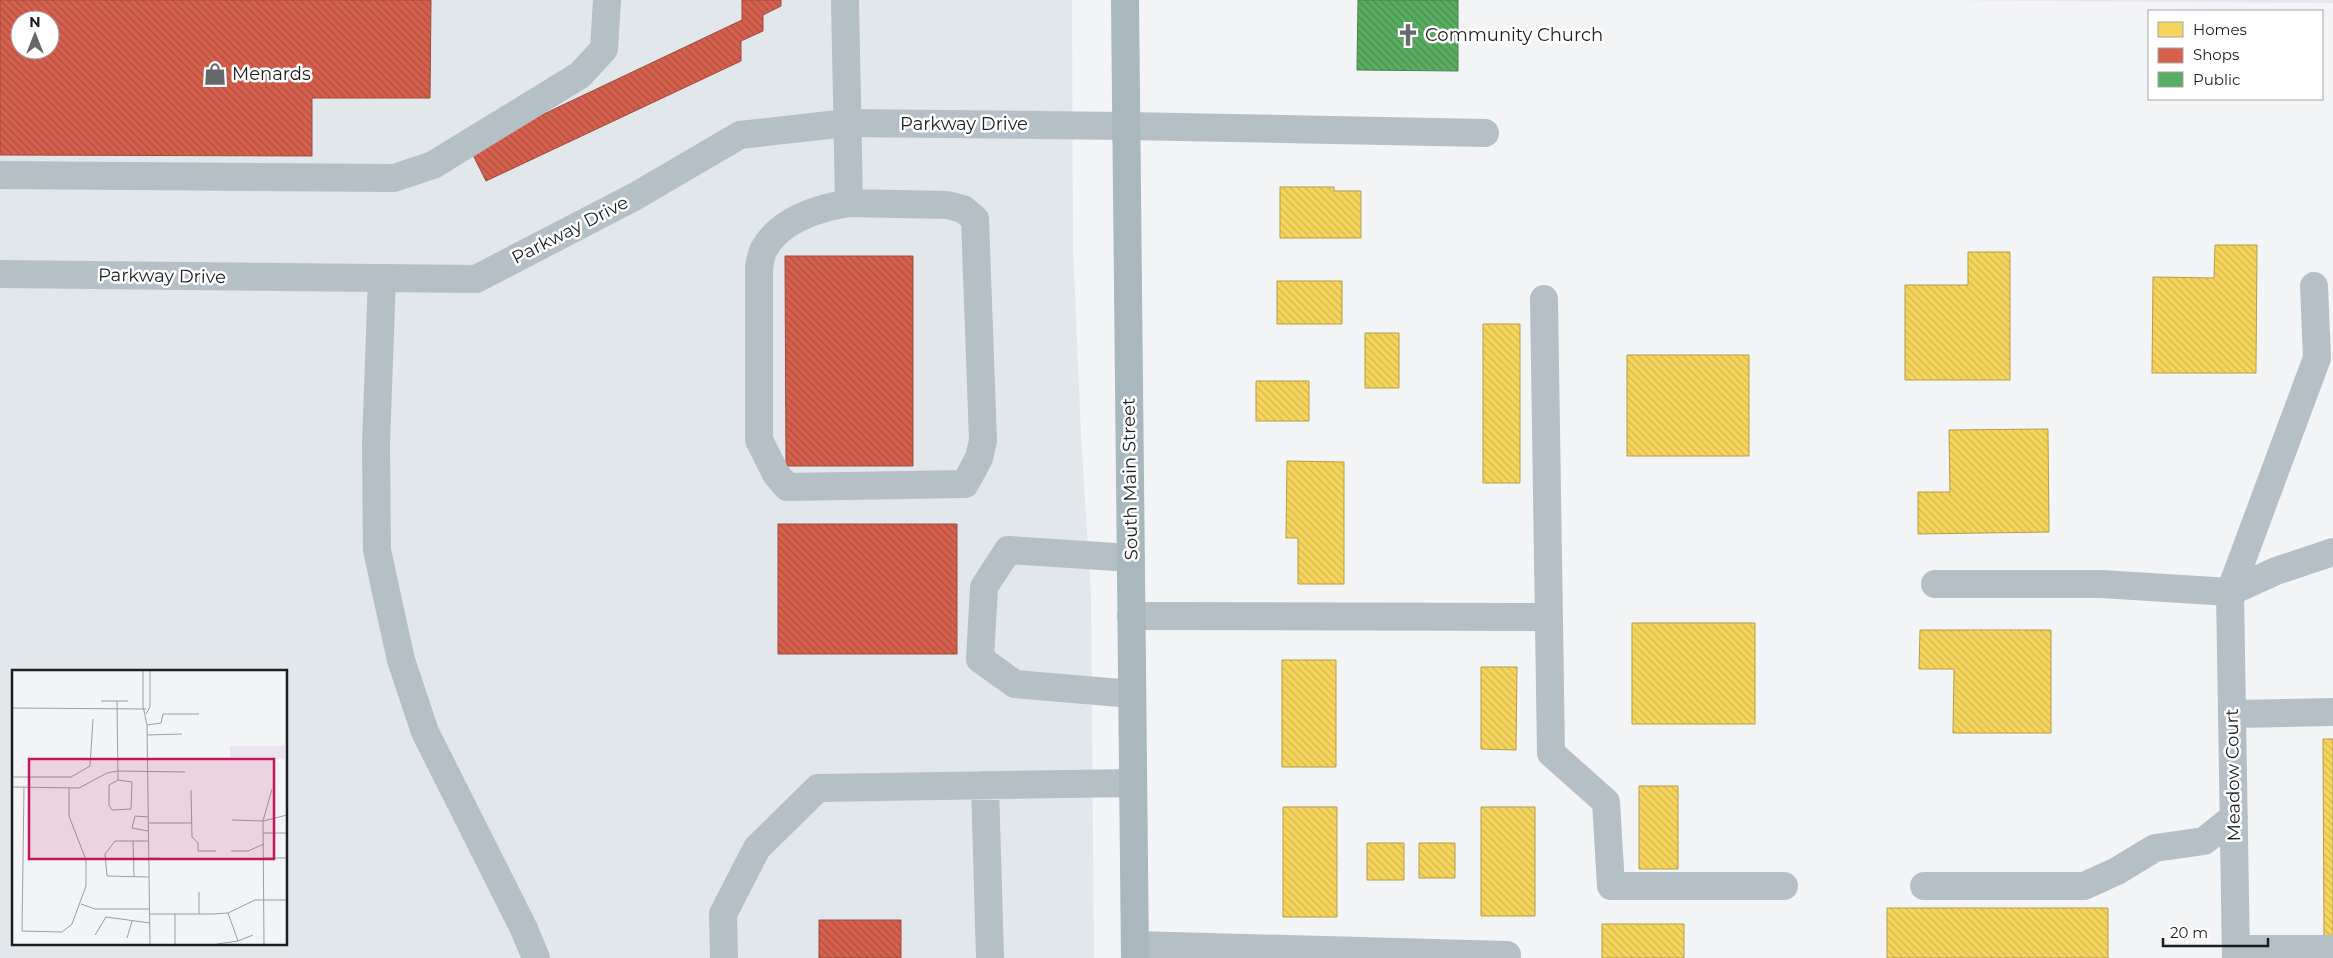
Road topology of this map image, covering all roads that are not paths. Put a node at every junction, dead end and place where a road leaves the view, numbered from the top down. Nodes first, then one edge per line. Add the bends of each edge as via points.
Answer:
1 (607, 0) edge
2 (845, 0) edge
3 (1125, 0) edge
4 (847, 123) junction
5 (1126, 126) junction
6 (1485, 133) dead end
7 (0, 175) edge
8 (849, 203) junction
9 (0, 274) edge
10 (382, 278) junction
11 (2314, 286) dead end
12 (1544, 299) dead end
13 (2333, 552) edge
14 (1131, 558) junction
15 (1936, 584) dead end
16 (2230, 592) junction
17 (1131, 616) junction
18 (1549, 617) junction
19 (1132, 694) junction
20 (2333, 712) edge
21 (2232, 714) junction
22 (1133, 783) junction
23 (985, 785) junction
24 (2234, 817) junction
25 (1784, 886) dead end
26 (1924, 886) dead end
27 (2333, 949) edge
28 (1135, 951) edge
29 (2236, 954) edge
30 (1507, 955) dead end
31 (536, 958) edge
32 (724, 958) edge
33 (990, 958) edge

1 - 7 street via 604,49 580,75 433,165 394,178
2 - 4 street
3 - 5 main road, South Main Street
4 - 5 street, Parkway Drive
4 - 8 street
4 - 10 street, Parkway Drive via 740,135 634,197 476,279
5 - 6 street, Parkway Drive
5 - 14 main road, South Main Street
8 - 8 street via 826,207 800,218 779,232 764,249 758,268 759,440 776,474 787,487 965,484 979,458 983,441 975,220 963,209 947,205
9 - 10 street, Parkway Drive
10 - 31 street via 376,444 377,550 401,660 425,732
11 - 16 street via 2317,358
12 - 18 street
13 - 16 street via 2276,571
14 - 17 main road, South Main Street
14 - 19 street via 1008,550 984,587 980,659 1015,684
15 - 16 street via 2101,584
16 - 21 street, Meadow Court
17 - 18 street
17 - 19 main road, South Main Street
18 - 25 street via 1551,753 1606,802 1611,886
19 - 22 main road, South Main Street
20 - 21 street
21 - 24 street, Meadow Court
22 - 23 street
22 - 28 main road, South Main Street
23 - 32 street via 818,788 757,848 723,914
23 - 33 street
24 - 26 street via 2204,841 2155,848 2084,886
24 - 29 street, Meadow Court
27 - 29 street
28 - 30 street

